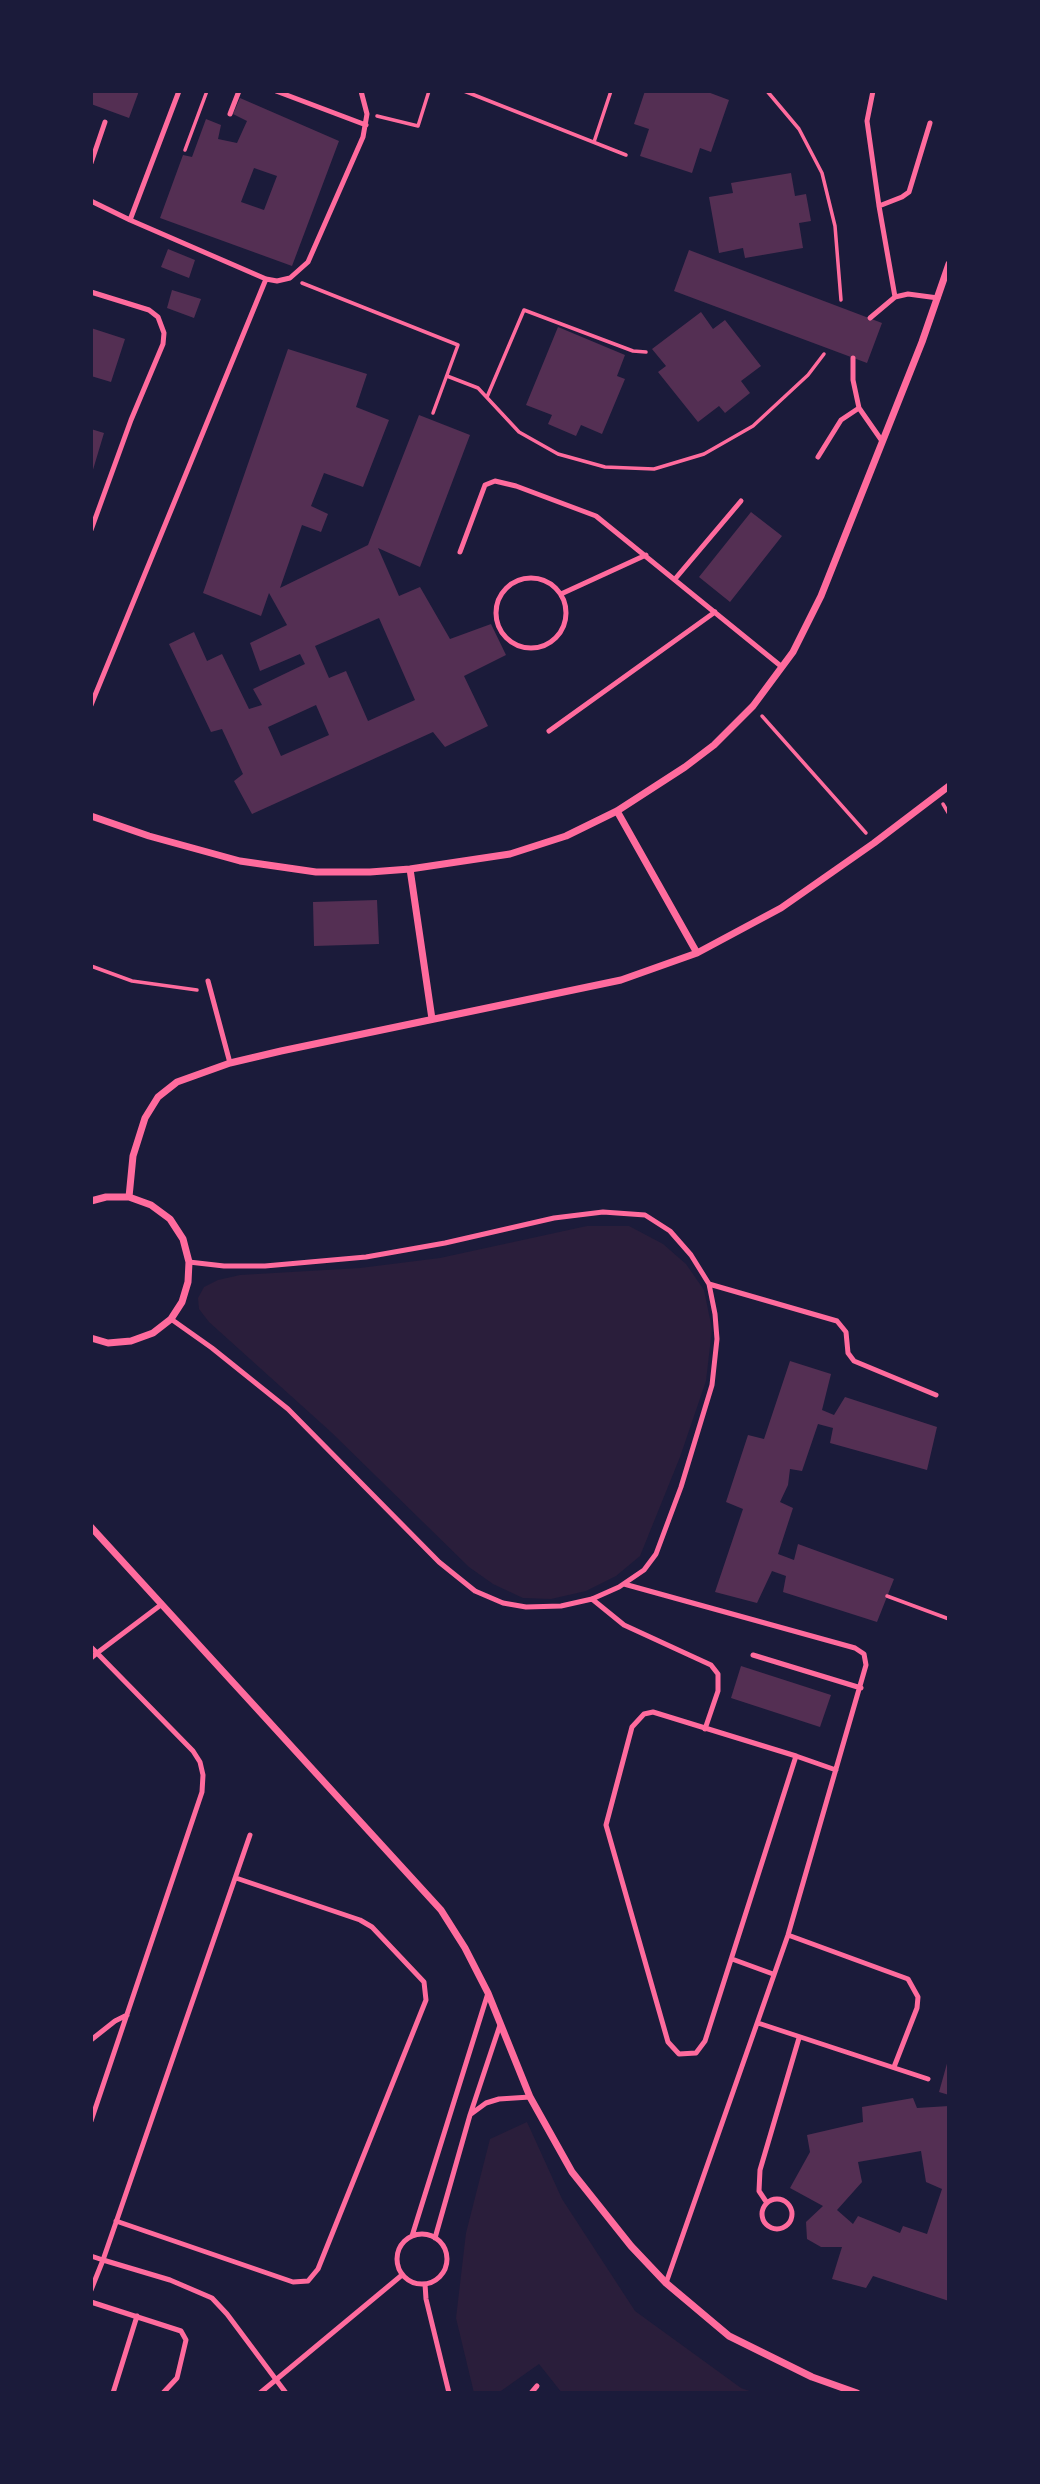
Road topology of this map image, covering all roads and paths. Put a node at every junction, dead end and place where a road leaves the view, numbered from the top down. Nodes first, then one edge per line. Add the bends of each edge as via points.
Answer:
1 (179, 91) edge
2 (207, 91) edge
3 (239, 91) edge
4 (276, 91) edge
5 (361, 91) edge
6 (429, 91) edge
7 (464, 91) edge
8 (611, 91) edge
9 (767, 91) edge
10 (873, 91) edge
11 (230, 114) dead end
12 (368, 114) junction
13 (106, 122) dead end
14 (930, 123) dead end
15 (366, 125) junction
16 (594, 142) junction
17 (185, 150) dead end
18 (626, 155) dead end
19 (91, 163) edge
20 (91, 201) edge
21 (879, 206) junction
22 (130, 220) junction
23 (949, 264) edge
24 (290, 278) junction
25 (265, 279) junction
26 (91, 292) edge
27 (895, 297) junction
28 (938, 298) junction
29 (841, 300) dead end
30 (870, 318) dead end
31 (646, 352) dead end
32 (824, 354) dead end
33 (853, 358) dead end
34 (446, 376) junction
35 (487, 397) junction
36 (859, 408) junction
37 (433, 413) dead end
38 (882, 441) junction
39 (818, 457) dead end
40 (741, 501) dead end
41 (91, 530) edge
42 (460, 552) dead end
43 (646, 555) junction
44 (675, 579) junction
45 (561, 594) junction
46 (715, 612) junction
47 (782, 667) junction
48 (91, 705) edge
49 (754, 706) junction
50 (549, 731) dead end
51 (949, 786) edge
52 (617, 811) junction
53 (91, 816) edge
54 (874, 843) junction
55 (410, 869) junction
56 (697, 953) junction
57 (91, 966) edge
58 (208, 981) dead end
59 (209, 992) junction
60 (432, 1019) junction
61 (230, 1063) junction
62 (129, 1197) junction
63 (91, 1201) edge
64 (189, 1262) junction
65 (709, 1284) junction
66 (170, 1319) junction
67 (91, 1338) edge
68 (936, 1395) dead end
69 (91, 1527) edge
70 (624, 1584) junction
71 (887, 1596) dead end
72 (592, 1599) junction
73 (162, 1604) junction
74 (949, 1619) edge
75 (91, 1647) edge
76 (97, 1653) junction
77 (753, 1655) dead end
78 (91, 1658) edge
79 (861, 1688) junction
80 (705, 1729) junction
81 (796, 1756) junction
82 (835, 1770) junction
83 (250, 1835) dead end
84 (236, 1878) junction
85 (788, 1935) junction
86 (732, 1959) junction
87 (773, 1974) junction
88 (488, 1993) junction
89 (127, 2015) junction
90 (758, 2024) junction
91 (500, 2025) junction
92 (799, 2038) junction
93 (91, 2040) edge
94 (894, 2067) junction
95 (928, 2079) dead end
96 (530, 2097) junction
97 (470, 2115) junction
98 (91, 2121) edge
99 (767, 2203) junction
100 (116, 2221) junction
101 (412, 2236) junction
102 (435, 2238) junction
103 (91, 2256) edge
104 (103, 2260) junction
105 (402, 2275) junction
106 (666, 2283) junction
107 (425, 2284) junction
108 (91, 2290) edge
109 (91, 2302) edge
110 (137, 2316) junction
111 (275, 2381) junction
112 (537, 2386) dead end
113 (113, 2393) edge
114 (163, 2393) edge
115 (260, 2393) edge
116 (286, 2393) edge
117 (449, 2393) edge
118 (531, 2393) edge
119 (857, 2393) edge

1 - 22 lane
2 - 17 path
3 - 11 lane
4 - 15 lane
5 - 12 lane
6 - 12 path via 418,126
7 - 16 path
8 - 16 path
9 - 29 path via 799,129 822,173 835,226
10 - 21 lane via 867,118
12 - 15 lane
13 - 19 lane
14 - 21 lane via 909,192
15 - 24 lane via 308,262
16 - 18 path
20 - 22 lane
21 - 27 lane
22 - 25 lane
23 - 28 street
24 - 25 lane
24 - 34 path via 458,345
25 - 48 lane
26 - 41 lane via 149,310 158,317 164,333
27 - 28 lane
27 - 30 lane
28 - 38 street
31 - 35 path via 524,310
32 - 35 path via 753,426 704,454 654,469 605,467 558,454 519,432
33 - 36 lane
34 - 35 path via 478,388
34 - 37 path
36 - 38 lane
36 - 39 lane via 844,417
38 - 47 street via 821,596
40 - 44 lane
42 - 43 lane via 482,490 495,481 596,516
43 - 44 lane
43 - 45 lane
44 - 46 lane
45 - 45 lane via 565,622 550,643 523,648 502,635 495,616 498,599 510,584 543,579
46 - 47 lane
46 - 50 lane
47 - 49 street
49 - 52 street via 685,767
49 - 54 path
51 - 54 street
52 - 55 street via 566,836 510,854
52 - 56 street
53 - 55 street via 240,861 316,872
54 - 56 street via 781,908
55 - 60 street
56 - 60 street via 621,979
57 - 59 path via 132,981
58 - 59 lane
59 - 61 lane
60 - 61 street
61 - 62 street via 177,1082 158,1097 145,1118 133,1156
62 - 63 street
62 - 64 street via 152,1205 170,1219 183,1239
64 - 65 lane via 265,1266 366,1257 554,1217 603,1212 645,1215 670,1231
64 - 66 street via 182,1302
65 - 68 lane via 837,1321 846,1332 848,1353 854,1361
65 - 70 lane via 717,1339 712,1385 656,1554
66 - 67 street via 153,1333 131,1341 108,1343
66 - 72 lane via 288,1409 439,1562 475,1591 526,1607
69 - 73 street
70 - 72 lane
70 - 79 lane via 855,1648 866,1659
71 - 74 path
72 - 80 lane via 624,1625 711,1665 718,1674 718,1691
73 - 76 lane
73 - 88 street via 441,1910
75 - 76 lane
76 - 78 lane
76 - 89 lane via 184,1740 200,1762 203,1775 202,1791
77 - 79 lane
79 - 82 lane
80 - 81 lane
80 - 86 lane via 653,1712 637,1719 606,1825 668,2042 679,2054 696,2053 705,2041
81 - 82 lane
81 - 86 lane
82 - 85 lane
83 - 84 lane
84 - 100 lane
84 - 100 lane via 372,1927 424,1982 426,2000 318,2269 308,2281 293,2282
85 - 87 lane
85 - 94 lane via 908,1979 918,1997 917,2008
86 - 87 lane
87 - 90 lane
88 - 91 street
88 - 101 lane
89 - 93 lane
89 - 98 lane
90 - 92 lane
90 - 106 lane
91 - 96 street
91 - 97 lane
92 - 94 lane
92 - 99 lane via 760,2170 759,2191
94 - 95 lane
96 - 97 lane via 499,2099
96 - 106 street via 572,2172
97 - 102 lane
99 - 99 lane via 781,2200 789,2205 792,2214 786,2227 776,2230 764,2222 762,2212
100 - 104 lane
101 - 102 lane
101 - 105 lane via 398,2253
102 - 107 lane via 444,2248 446,2261 442,2274
103 - 104 lane
104 - 108 lane
104 - 111 lane via 212,2298
105 - 107 lane
105 - 111 lane
106 - 119 street via 729,2336 812,2377
107 - 117 lane
109 - 110 lane
110 - 113 lane
110 - 114 lane via 184,2335 177,2378
111 - 115 lane
111 - 116 lane
112 - 118 lane

